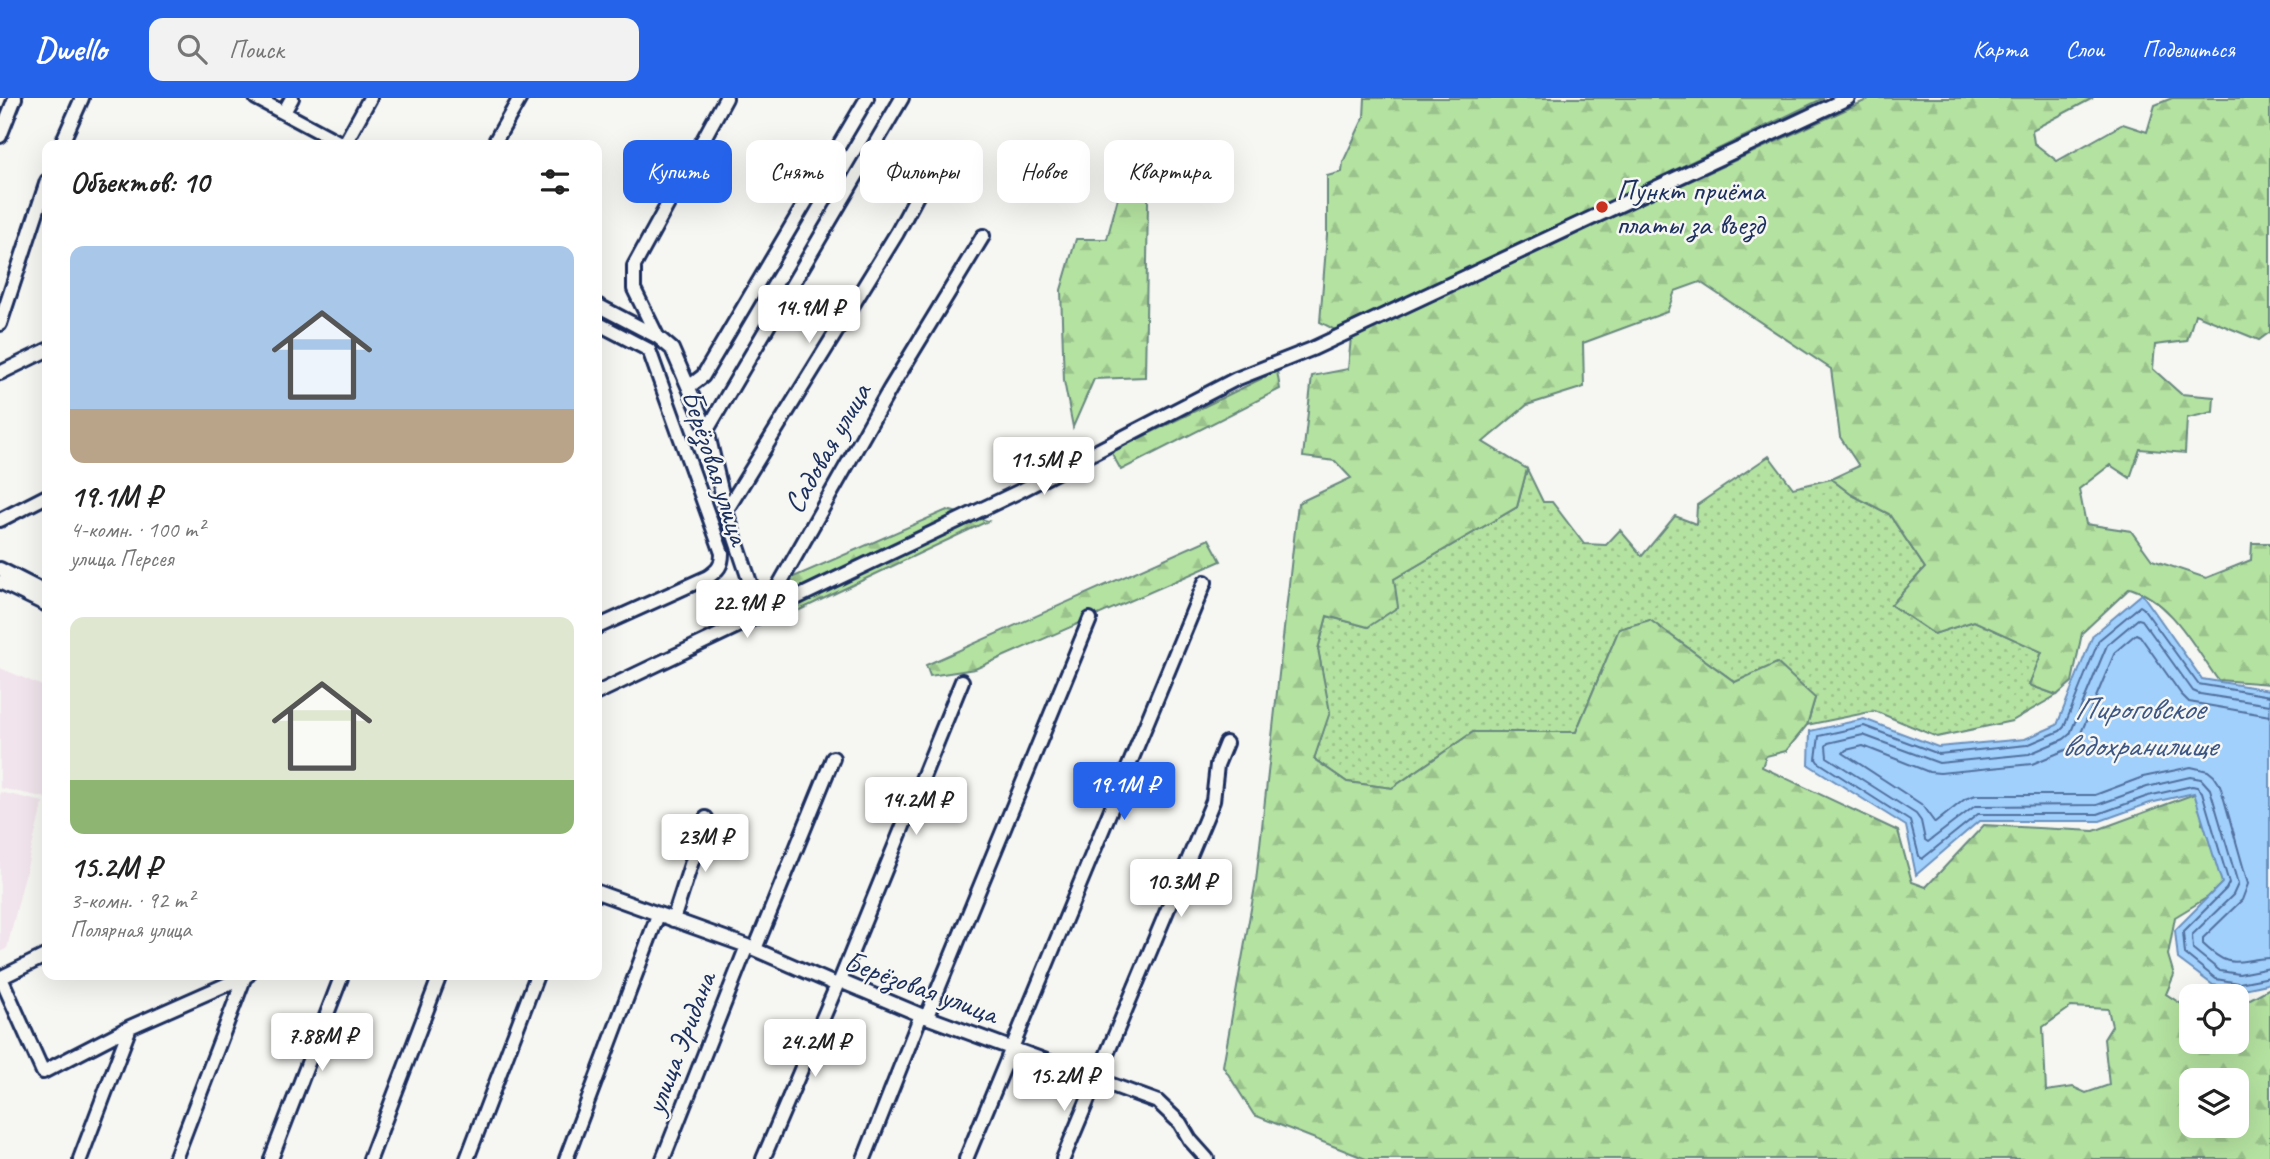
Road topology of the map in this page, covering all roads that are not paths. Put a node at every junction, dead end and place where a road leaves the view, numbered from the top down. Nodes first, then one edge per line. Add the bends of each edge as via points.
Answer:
1 (15, 98) edge
2 (82, 98) edge
3 (256, 98) edge
4 (292, 98) edge
5 (370, 98) edge
6 (520, 98) edge
7 (726, 98) edge
8 (867, 98) edge
9 (902, 98) edge
10 (1848, 98) edge
11 (284, 112) junction
12 (0, 136) edge
13 (63, 140) edge
14 (335, 140) edge
15 (347, 140) edge
16 (496, 140) edge
17 (42, 196) edge
18 (913, 203) edge
19 (983, 236) dead end
20 (0, 287) edge
21 (0, 307) edge
22 (602, 308) edge
23 (0, 324) edge
24 (602, 326) edge
25 (657, 337) junction
26 (42, 352) edge
27 (0, 373) edge
28 (690, 386) junction
29 (707, 430) junction
30 (42, 499) edge
31 (726, 511) junction
32 (0, 520) edge
33 (0, 569) edge
34 (0, 582) edge
35 (1205, 582) dead end
36 (42, 590) edge
37 (42, 603) edge
38 (761, 615) junction
39 (1090, 619) dead end
40 (602, 625) edge
41 (962, 681) dead end
42 (602, 691) edge
43 (1226, 743) dead end
44 (833, 758) dead end
45 (706, 818) dead end
46 (602, 894) edge
47 (658, 915) junction
48 (673, 920) junction
49 (751, 947) junction
50 (42, 957) edge
51 (0, 978) edge
52 (238, 980) edge
53 (245, 980) edge
54 (340, 980) edge
55 (438, 980) edge
56 (535, 980) edge
57 (839, 983) junction
58 (924, 1015) junction
59 (130, 1027) junction
60 (1013, 1049) junction
61 (1096, 1080) junction
62 (80, 1159) edge
63 (175, 1159) edge
64 (271, 1159) edge
65 (370, 1159) edge
66 (467, 1159) edge
67 (566, 1159) edge
68 (663, 1159) edge
69 (763, 1159) edge
70 (864, 1159) edge
71 (966, 1159) edge
72 (1063, 1159) edge
73 (1207, 1159) edge

1 - 12 street
2 - 13 street
3 - 11 street
4 - 11 street
5 - 15 street
6 - 16 street
7 - 25 street via 634,266 634,289
8 - 28 street via 702,376
9 - 29 street
10 - 38 street via 1312,349 1236,379 1020,491
11 - 14 street
17 - 23 street
18 - 31 street
19 - 38 street, Садовая улица
20 - 21 street via 5,291
22 - 25 street
24 - 40 street, Берёзовая улица via 649,350 722,554 718,570 708,577
25 - 28 street via 672,349
26 - 27 street
28 - 29 street
29 - 31 street
30 - 32 street
31 - 38 street
33 - 36 street
34 - 37 street
35 - 60 street
38 - 42 street
39 - 58 street
41 - 57 street
43 - 61 street via 1217,765 1213,802
44 - 49 street, улица Эридана
45 - 48 street
46 - 47 street, Берёзовая улица
47 - 48 street, Берёзовая улица
47 - 67 street
48 - 49 street, Берёзовая улица
49 - 57 street, Берёзовая улица
49 - 68 street, улица Эридана
50 - 51 street
51 - 59 street via 43,1072
52 - 59 street
53 - 63 street
54 - 64 street
55 - 65 street
56 - 66 street
57 - 58 street, Берёзовая улица
57 - 69 street
58 - 60 street, Берёзовая улица
58 - 70 street
59 - 62 street
60 - 61 street, Берёзовая улица
60 - 71 street
61 - 72 street
61 - 73 street, Берёзовая улица via 1158,1102

